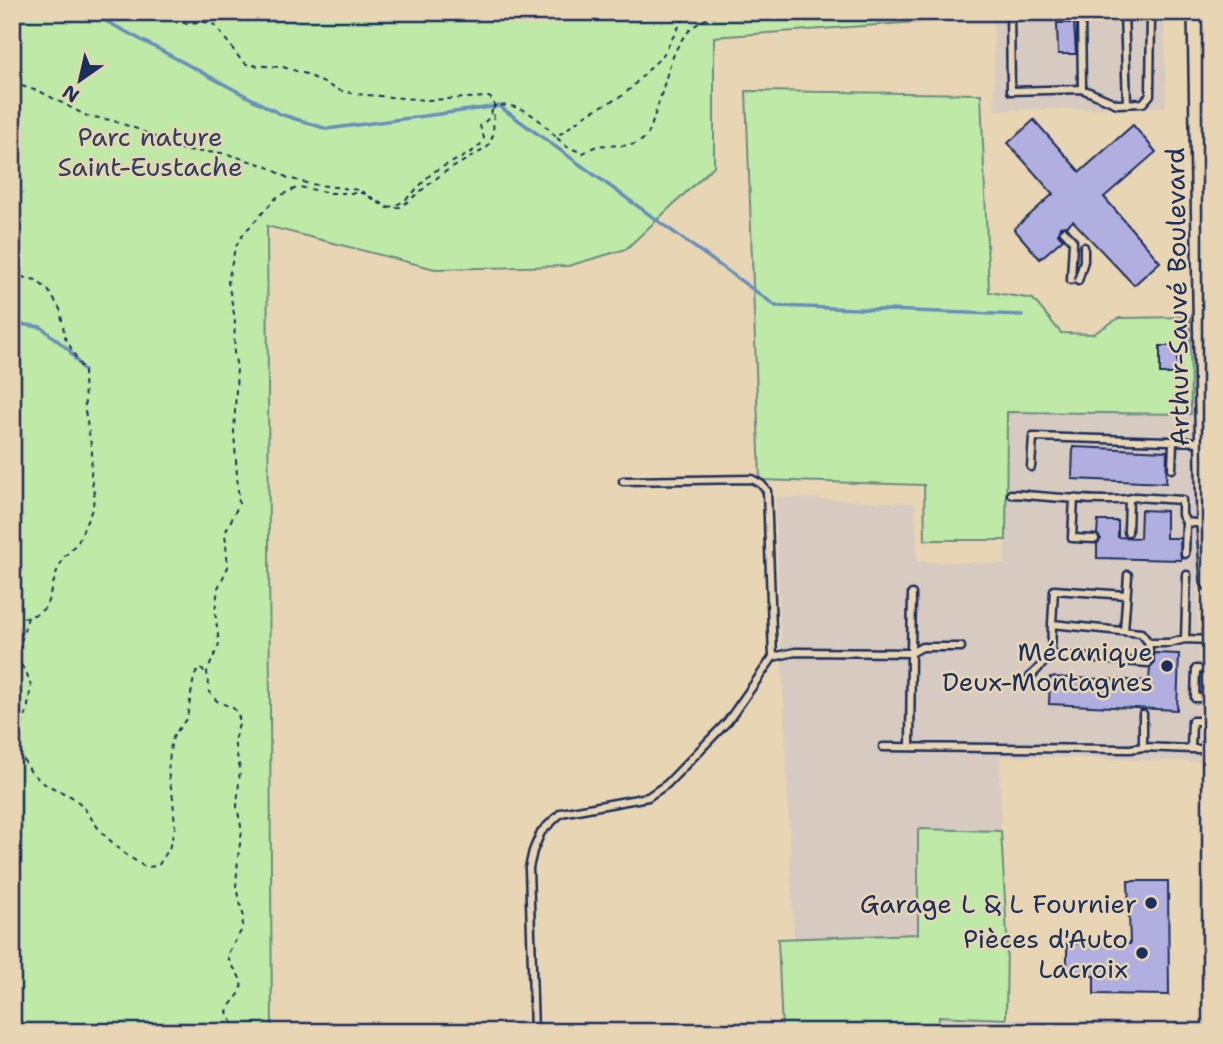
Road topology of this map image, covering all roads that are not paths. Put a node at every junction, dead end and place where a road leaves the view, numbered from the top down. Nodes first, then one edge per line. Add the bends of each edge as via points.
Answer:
1 (1010, 12) edge
2 (1081, 12) edge
3 (1124, 12) edge
4 (1151, 12) edge
5 (1198, 12) edge
6 (1205, 52) edge
7 (1082, 89) junction
8 (1126, 104) junction
9 (1206, 176) edge
10 (1206, 219) edge
11 (1064, 231) dead end
12 (1084, 247) dead end
13 (1173, 442) junction
14 (1208, 450) edge
15 (1031, 467) dead end
16 (1172, 469) dead end
17 (623, 481) dead end
18 (1011, 494) dead end
19 (1074, 498) junction
20 (1129, 500) junction
21 (1186, 522) junction
22 (1209, 524) edge
23 (1128, 532) dead end
24 (1095, 539) dead end
25 (1185, 554) dead end
26 (1128, 575) dead end
27 (1187, 575) dead end
28 (1211, 582) edge
29 (912, 594) dead end
30 (1126, 595) junction
31 (1052, 624) junction
32 (1124, 631) junction
33 (1185, 639) junction
34 (1211, 640) edge
35 (1149, 643) junction
36 (961, 647) dead end
37 (911, 653) junction
38 (1051, 655) junction
39 (773, 657) junction
40 (1211, 670) edge
41 (1030, 677) dead end
42 (1211, 698) edge
43 (1143, 714) dead end
44 (1211, 721) edge
45 (883, 747) dead end
46 (910, 747) junction
47 (1143, 747) junction
48 (1191, 749) junction
49 (1211, 749) edge
50 (534, 1032) edge

1 - 7 lane via 1011,91
2 - 7 lane
3 - 8 lane
4 - 8 lane via 1150,95 1143,103
5 - 6 main road, Arthur-Sauvé Boulevard
6 - 9 main road, Arthur-Sauvé Boulevard
7 - 8 lane
9 - 10 main road, Arthur-Sauvé Boulevard
10 - 14 main road, Arthur-Sauvé Boulevard
11 - 12 lane via 1073,241 1075,281 1084,261
13 - 14 lane
13 - 15 lane via 1033,437
13 - 16 lane
14 - 22 main road, Arthur-Sauvé Boulevard
17 - 39 lane via 752,479 767,491
18 - 19 lane
19 - 20 lane
19 - 24 lane via 1072,538
20 - 21 lane via 1182,500
20 - 23 lane
21 - 22 lane
21 - 25 lane
22 - 28 main road, Arthur-Sauvé Boulevard
26 - 30 lane
27 - 33 lane
29 - 37 lane
30 - 31 lane via 1054,590
30 - 32 lane
31 - 32 lane
31 - 38 lane
32 - 35 lane via 1141,633
33 - 34 lane
33 - 35 lane
35 - 38 lane via 1147,663
36 - 37 lane via 922,647
37 - 39 lane via 795,652
37 - 46 lane
38 - 41 lane
39 - 50 lane via 728,721 667,784 641,799 561,813 541,832 529,868
40 - 42 lane via 1196,669 1195,698
43 - 47 lane
44 - 48 lane via 1192,721
45 - 46 lane
46 - 47 lane
47 - 48 lane
48 - 49 lane

